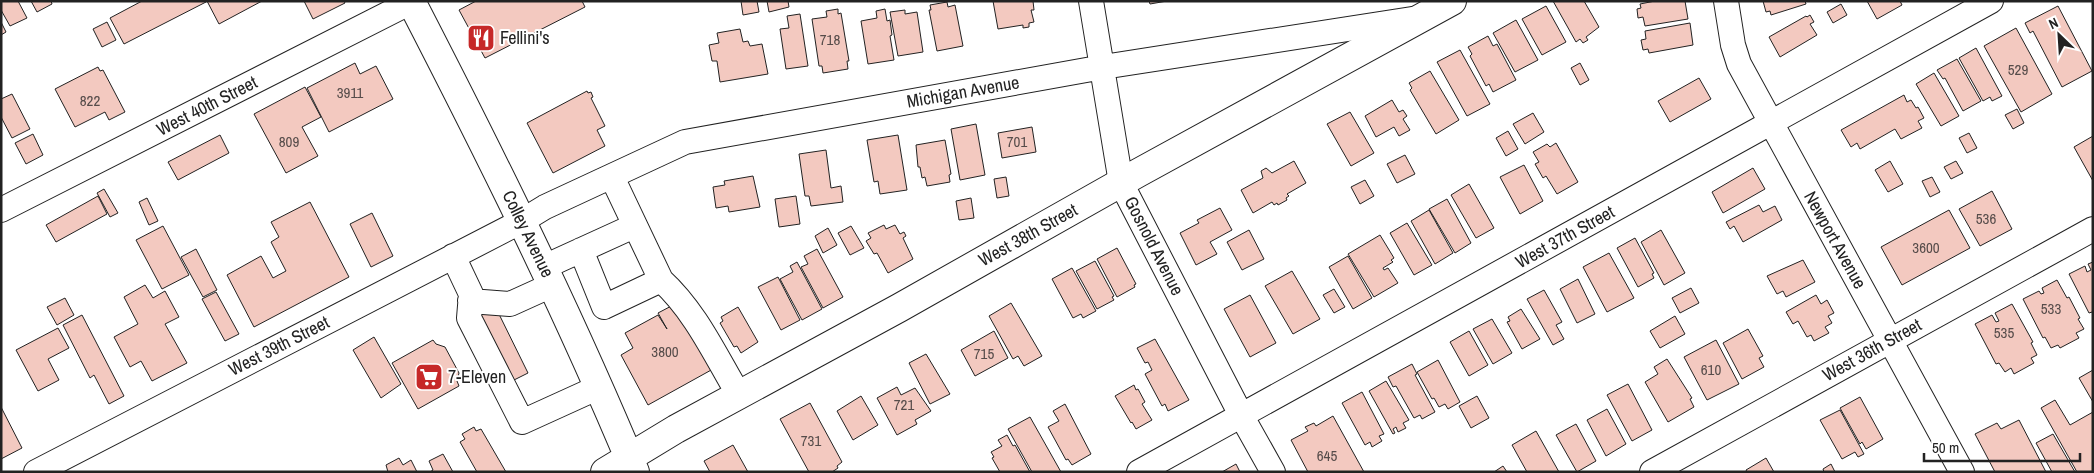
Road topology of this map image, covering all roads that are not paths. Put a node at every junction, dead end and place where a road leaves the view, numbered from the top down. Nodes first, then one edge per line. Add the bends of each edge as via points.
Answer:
1 (412, 1) edge
2 (1091, 1) edge
3 (1452, 1) edge
4 (1726, 1) edge
5 (1991, 1) edge
6 (1421, 18) junction
7 (1103, 67) junction
8 (1771, 123) junction
9 (612, 177) junction
10 (1121, 183) junction
11 (1, 210) edge
12 (522, 221) junction
13 (634, 226) junction
14 (2093, 229) edge
15 (582, 250) junction
16 (453, 256) junction
17 (548, 276) junction
18 (661, 280) junction
19 (470, 301) junction
20 (1890, 340) junction
21 (599, 387) junction
22 (739, 395) junction
23 (1241, 415) junction
24 (632, 464) edge
25 (36, 472) edge
26 (606, 472) edge
27 (1139, 472) edge
28 (1273, 472) edge
29 (1652, 472) edge
30 (1962, 472) edge

1 - 11 street, West 40th Street
1 - 12 main road, Colley Avenue
2 - 7 street, Gosnold Avenue
3 - 6 main road, West 38th Street
4 - 8 street, Newport Avenue via 1739,64
5 - 8 street, West 37th Street
6 - 7 street, Michigan Avenue
6 - 10 main road, West 38th Street
7 - 9 street, Michigan Avenue via 685,142
7 - 10 street, Gosnold Avenue
8 - 20 street, Newport Avenue
8 - 23 street, West 37th Street
9 - 12 street, Michigan Avenue
9 - 13 street
10 - 22 main road, West 38th Street
10 - 23 street, Gosnold Avenue
12 - 16 street, West 39th Street
12 - 17 main road, Colley Avenue
13 - 15 street
13 - 18 street
14 - 20 street, West 36th Street
15 - 17 street
15 - 18 street via 604,307
16 - 19 street via 471,294
16 - 25 street, West 39th Street
17 - 19 street via 510,304
17 - 21 main road, Colley Avenue
18 - 22 street via 693,316
19 - 21 street via 469,318 522,422
20 - 29 street, West 36th Street
20 - 30 street, Newport Avenue
21 - 24 main road, Colley Avenue
22 - 24 main road, West 38th Street via 676,429
23 - 27 street, West 37th Street
23 - 28 street, Gosnold Avenue
24 - 26 main road, West 38th Street

